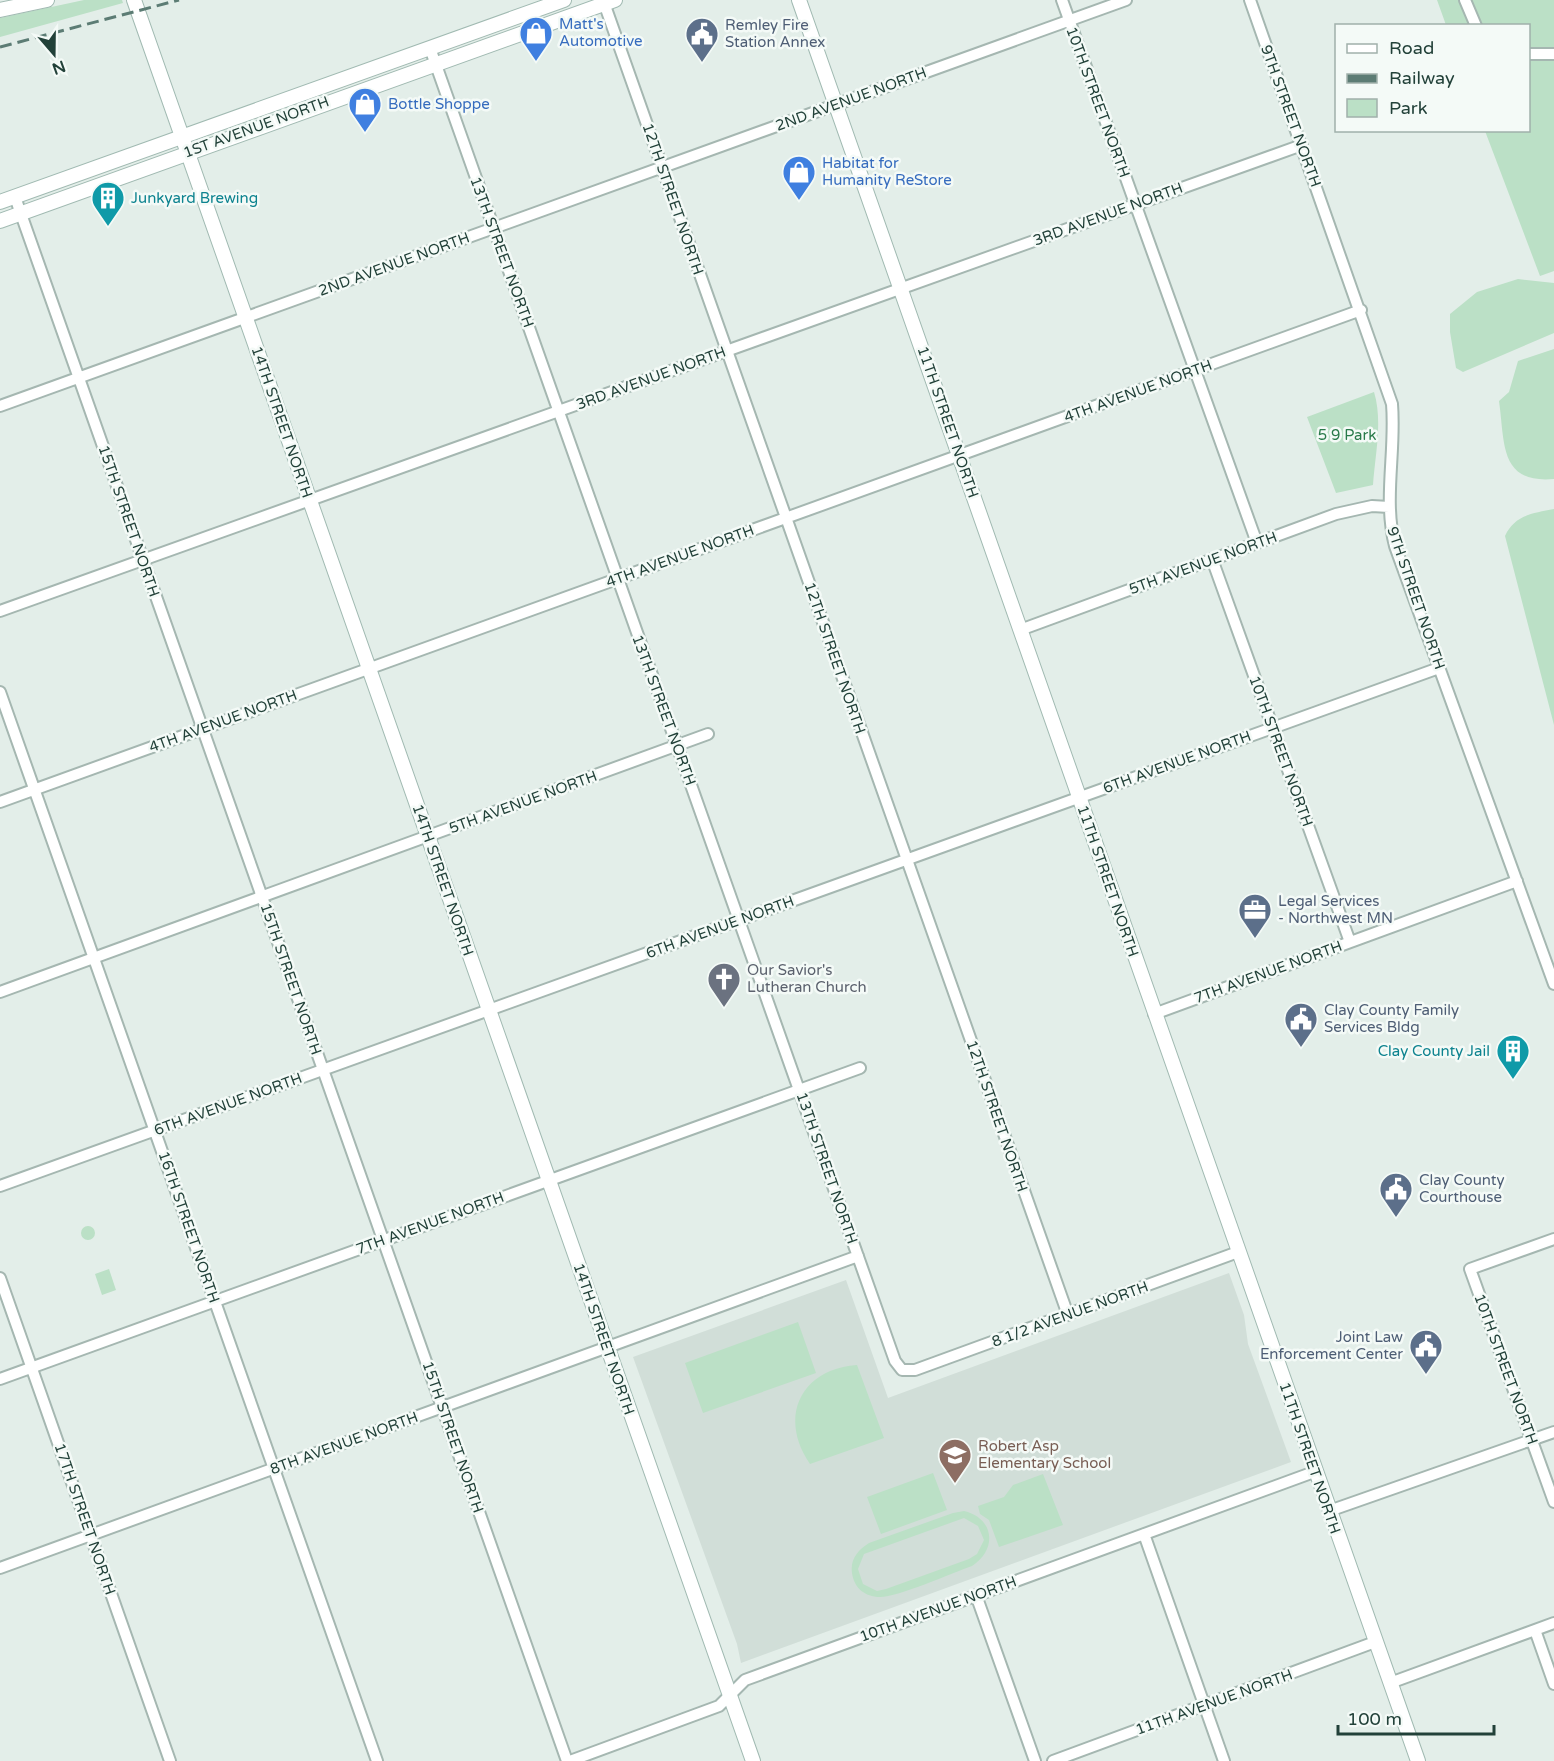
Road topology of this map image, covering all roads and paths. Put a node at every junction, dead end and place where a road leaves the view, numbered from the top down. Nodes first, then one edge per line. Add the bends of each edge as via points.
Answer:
1 (47, 0) edge
2 (134, 0) edge
3 (564, 0) edge
4 (799, 0) edge
5 (1062, 0) edge
6 (1126, 0) edge
7 (1250, 0) edge
8 (1465, 0) edge
9 (608, 1) edge
10 (0, 10) edge
11 (1069, 20) junction
12 (1475, 24) edge
13 (430, 48) junction
14 (1530, 54) edge
15 (1554, 54) edge
16 (435, 63) junction
17 (836, 105) junction
18 (183, 137) junction
19 (1302, 145) junction
20 (188, 152) junction
21 (662, 167) junction
22 (15, 197) junction
23 (0, 202) edge
24 (1135, 205) junction
25 (21, 214) junction
26 (0, 221) edge
27 (494, 228) junction
28 (901, 288) junction
29 (1361, 310) junction
30 (246, 318) junction
31 (727, 351) junction
32 (1194, 371) junction
33 (79, 378) junction
34 (0, 406) edge
35 (559, 411) junction
36 (960, 455) junction
37 (310, 500) junction
38 (1389, 507) junction
39 (786, 518) junction
40 (1257, 543) junction
41 (1212, 559) junction
42 (143, 560) junction
43 (618, 579) junction
44 (0, 611) edge
45 (1020, 630) junction
46 (1439, 668) junction
47 (369, 669) junction
48 (0, 693) edge
49 (1273, 728) junction
50 (202, 729) junction
51 (708, 734) dead end
52 (677, 746) junction
53 (34, 790) junction
54 (1079, 797) junction
55 (0, 802) edge
56 (428, 836) junction
57 (907, 860) junction
58 (1516, 881) junction
59 (262, 897) junction
60 (739, 920) junction
61 (1350, 942) junction
62 (94, 958) junction
63 (1554, 984) edge
64 (0, 992) edge
65 (489, 1010) junction
66 (1155, 1014) junction
67 (860, 1068) dead end
68 (323, 1070) junction
69 (799, 1090) junction
70 (155, 1130) junction
71 (549, 1180) junction
72 (0, 1186) edge
73 (1554, 1239) edge
74 (383, 1240) junction
75 (1238, 1252) junction
76 (858, 1257) junction
77 (0, 1278) edge
78 (215, 1301) junction
79 (1068, 1315) junction
80 (607, 1347) junction
81 (32, 1367) junction
82 (902, 1370) joint
83 (0, 1378) edge
84 (442, 1407) junction
85 (1554, 1432) edge
86 (1532, 1440) junction
87 (274, 1468) junction
88 (1314, 1472) junction
89 (1554, 1502) edge
90 (1329, 1511) junction
91 (1144, 1534) junction
92 (91, 1535) junction
93 (0, 1568) edge
94 (976, 1595) junction
95 (1554, 1623) edge
96 (1535, 1630) junction
97 (1375, 1642) junction
98 (1390, 1683) junction
99 (1554, 1684) edge
100 (730, 1694) junction
101 (1203, 1706) junction
102 (601, 1756) edge
103 (170, 1761) edge
104 (377, 1761) edge
105 (568, 1761) edge
106 (753, 1761) edge
107 (1035, 1761) edge
108 (1053, 1761) edge
109 (1224, 1761) edge
110 (1418, 1761) edge

1 - 10 street
2 - 18 street, 14TH STREET NORTH
3 - 13 street, 1ST AVENUE NORTH
4 - 17 street, 11TH STREET NORTH
5 - 11 street, 10TH STREET NORTH
6 - 11 street, 2ND AVENUE NORTH
7 - 19 street, 9TH STREET NORTH
8 - 12 street
9 - 16 street, 1ST AVENUE NORTH
9 - 21 street, 12TH STREET NORTH
11 - 17 street, 2ND AVENUE NORTH
11 - 24 street, 10TH STREET NORTH
13 - 16 street, 13TH STREET NORTH
13 - 18 street, 1ST AVENUE NORTH
14 - 15 street
16 - 20 street, 1ST AVENUE NORTH
16 - 27 street, 13TH STREET NORTH
17 - 21 street, 2ND AVENUE NORTH
17 - 28 street, 11TH STREET NORTH
18 - 20 street, 14TH STREET NORTH
18 - 22 street, 1ST AVENUE NORTH
19 - 24 street, 3RD AVENUE NORTH
19 - 29 street, 9TH STREET NORTH
20 - 25 street, 1ST AVENUE NORTH
20 - 30 street, 14TH STREET NORTH
21 - 27 street, 2ND AVENUE NORTH
21 - 31 street, 12TH STREET NORTH
22 - 23 street, 1ST AVENUE NORTH
22 - 25 street, 15TH STREET NORTH
24 - 28 street, 3RD AVENUE NORTH
24 - 32 street, 10TH STREET NORTH
25 - 26 street, 1ST AVENUE NORTH
25 - 33 street, 15TH STREET NORTH
27 - 30 street, 2ND AVENUE NORTH
27 - 35 street, 13TH STREET NORTH
28 - 31 street, 3RD AVENUE NORTH
28 - 36 street, 11TH STREET NORTH
29 - 32 street, 4TH AVENUE NORTH
29 - 38 street, 9TH STREET NORTH via 1392,404 1394,446
30 - 33 street, 2ND AVENUE NORTH
30 - 37 street, 14TH STREET NORTH
31 - 35 street, 3RD AVENUE NORTH
31 - 39 street, 12TH STREET NORTH
32 - 36 street, 4TH AVENUE NORTH
32 - 40 street, 10TH STREET NORTH
33 - 34 street, 2ND AVENUE NORTH
33 - 42 street, 15TH STREET NORTH
35 - 37 street, 3RD AVENUE NORTH
35 - 43 street, 13TH STREET NORTH
36 - 39 street, 4TH AVENUE NORTH
36 - 45 street, 11TH STREET NORTH
37 - 42 street, 3RD AVENUE NORTH
37 - 47 street, 14TH STREET NORTH
38 - 40 street, 5TH AVENUE NORTH via 1353,509
38 - 46 street, 9TH STREET NORTH via 1395,546
39 - 43 street, 4TH AVENUE NORTH
39 - 57 street, 12TH STREET NORTH
40 - 41 street, 5TH AVENUE NORTH
41 - 45 street, 5TH AVENUE NORTH
41 - 49 street, 10TH STREET NORTH
42 - 44 street, 3RD AVENUE NORTH
42 - 50 street, 15TH STREET NORTH
43 - 47 street, 4TH AVENUE NORTH
43 - 52 street, 13TH STREET NORTH
45 - 54 street, 11TH STREET NORTH
46 - 49 street, 6TH AVENUE NORTH
46 - 58 street, 9TH STREET NORTH
47 - 50 street, 4TH AVENUE NORTH
47 - 56 street, 14TH STREET NORTH
48 - 53 street, 16TH STREET NORTH
49 - 54 street, 6TH AVENUE NORTH
49 - 61 street, 10TH STREET NORTH
50 - 53 street, 4TH AVENUE NORTH
50 - 59 street, 15TH STREET NORTH
51 - 52 street, 5TH AVENUE NORTH
52 - 56 street, 5TH AVENUE NORTH
52 - 60 street, 13TH STREET NORTH
53 - 55 street, 4TH AVENUE NORTH
53 - 62 street, 16TH STREET NORTH
54 - 57 street, 6TH AVENUE NORTH
54 - 66 street, 11TH STREET NORTH
56 - 59 street, 5TH AVENUE NORTH
56 - 65 street, 14TH STREET NORTH
57 - 60 street, 6TH AVENUE NORTH
57 - 79 street, 12TH STREET NORTH
58 - 61 street, 7TH AVENUE NORTH
58 - 63 street, 9TH STREET NORTH
59 - 62 street, 5TH AVENUE NORTH
59 - 68 street, 15TH STREET NORTH
60 - 65 street, 6TH AVENUE NORTH
60 - 69 street, 13TH STREET NORTH
61 - 66 street, 7TH AVENUE NORTH
62 - 64 street, 5TH AVENUE NORTH
62 - 70 street, 16TH STREET NORTH
65 - 68 street, 6TH AVENUE NORTH
65 - 71 street, 14TH STREET NORTH
66 - 75 street, 11TH STREET NORTH
67 - 69 street, 7TH AVENUE NORTH
68 - 70 street, 6TH AVENUE NORTH
68 - 74 street, 15TH STREET NORTH
69 - 71 street, 7TH AVENUE NORTH
69 - 76 street, 13TH STREET NORTH
70 - 72 street, 6TH AVENUE NORTH
70 - 78 street, 16TH STREET NORTH
71 - 74 street, 7TH AVENUE NORTH
71 - 80 street, 14TH STREET NORTH
73 - 86 street, 10TH STREET NORTH via 1470,1269
74 - 78 street, 7TH AVENUE NORTH
74 - 84 street, 15TH STREET NORTH
75 - 79 street, 8 1/2 AVENUE NORTH
75 - 88 street, 11TH STREET NORTH
76 - 80 street, 8TH AVENUE NORTH
76 - 82 street, 13TH STREET NORTH via 895,1361
77 - 81 street, 17TH STREET NORTH
78 - 81 street, 7TH AVENUE NORTH
78 - 87 street, 16TH STREET NORTH
79 - 82 street, 8 1/2 AVENUE NORTH via 915,1370
80 - 84 street, 8TH AVENUE NORTH
80 - 100 street, 14TH STREET NORTH
81 - 83 street, 7TH AVENUE NORTH
81 - 92 street, 17TH STREET NORTH
84 - 87 street, 8TH AVENUE NORTH
84 - 105 street, 15TH STREET NORTH
85 - 86 street
86 - 89 street, 10TH STREET NORTH
86 - 90 street
87 - 92 street, 8TH AVENUE NORTH
87 - 104 street, 16TH STREET NORTH
88 - 90 street, 11TH STREET NORTH
88 - 91 street, 10TH AVENUE NORTH
90 - 97 street, 11TH STREET NORTH
91 - 94 street, 10TH AVENUE NORTH
91 - 101 street
92 - 93 street, 8TH AVENUE NORTH
92 - 103 street, 17TH STREET NORTH
94 - 100 street, 10TH AVENUE NORTH via 745,1680
94 - 107 street
95 - 96 street
96 - 98 street
96 - 99 street
97 - 98 street, 11TH STREET NORTH
97 - 101 street, 11TH AVENUE NORTH
98 - 110 street, 11TH STREET NORTH
100 - 102 street, 10TH AVENUE NORTH via 719,1706
100 - 106 street, 14TH STREET NORTH
101 - 108 street, 11TH AVENUE NORTH
101 - 109 street
102 - 105 street, 10TH AVENUE NORTH

